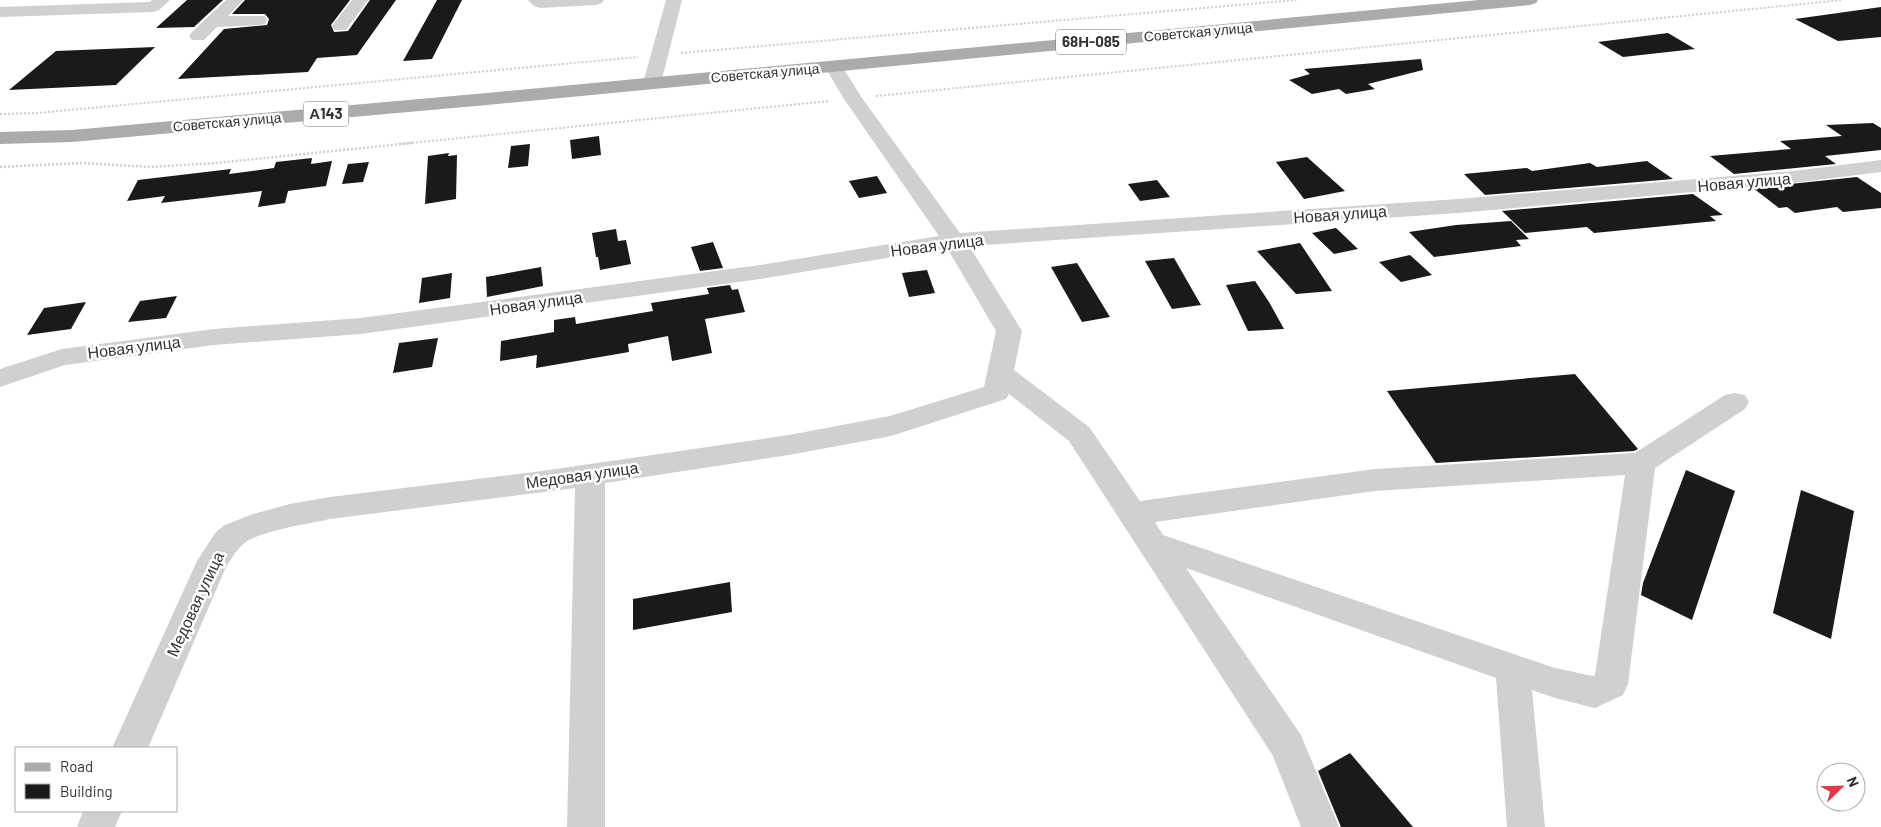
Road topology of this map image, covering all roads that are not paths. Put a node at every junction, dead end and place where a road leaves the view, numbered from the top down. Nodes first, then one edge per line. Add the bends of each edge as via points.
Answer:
1 (162, 0) edge
2 (235, 0) edge
3 (360, 0) edge
4 (536, 0) edge
5 (596, 0) edge
6 (674, 0) edge
7 (1530, 0) edge
8 (0, 12) edge
9 (259, 20) dead end
10 (212, 22) junction
11 (340, 26) dead end
12 (198, 36) dead end
13 (834, 67) junction
14 (652, 83) junction
15 (0, 138) edge
16 (1881, 166) edge
17 (954, 240) junction
18 (1000, 373) junction
19 (0, 378) edge
20 (1735, 402) dead end
21 (1641, 464) junction
22 (590, 474) junction
23 (1132, 514) junction
24 (1152, 543) junction
25 (1513, 668) junction
26 (130, 747) edge
27 (103, 812) edge
28 (96, 827) edge
29 (586, 827) edge
30 (1320, 827) edge
31 (1526, 827) edge

1 - 8 street via 153,7
2 - 10 street
3 - 11 street
4 - 5 street via 540,3
6 - 14 street
7 - 13 main road, Советская улица / 68Н-085
9 - 10 street
10 - 12 street
13 - 14 main road, Советская улица / 68Н-085
13 - 17 street, Медовая улица via 853,99
14 - 15 main road, Советская улица / А143 via 90,134
16 - 17 street, Новая улица via 1793,177 1506,202
17 - 18 street, Медовая улица via 1009,331
17 - 19 street, Новая улица via 567,300 361,326 214,337 62,356
18 - 22 street, Медовая улица via 996,393 891,426
18 - 23 street via 1079,434
20 - 21 street
21 - 23 street via 1375,480
21 - 25 street via 1611,684 1595,692 1555,683
22 - 26 street, Медовая улица via 330,508 290,516 236,533 212,560
22 - 29 street
23 - 24 street
24 - 25 street
24 - 30 street via 1288,747
25 - 31 street
27 - 28 street

